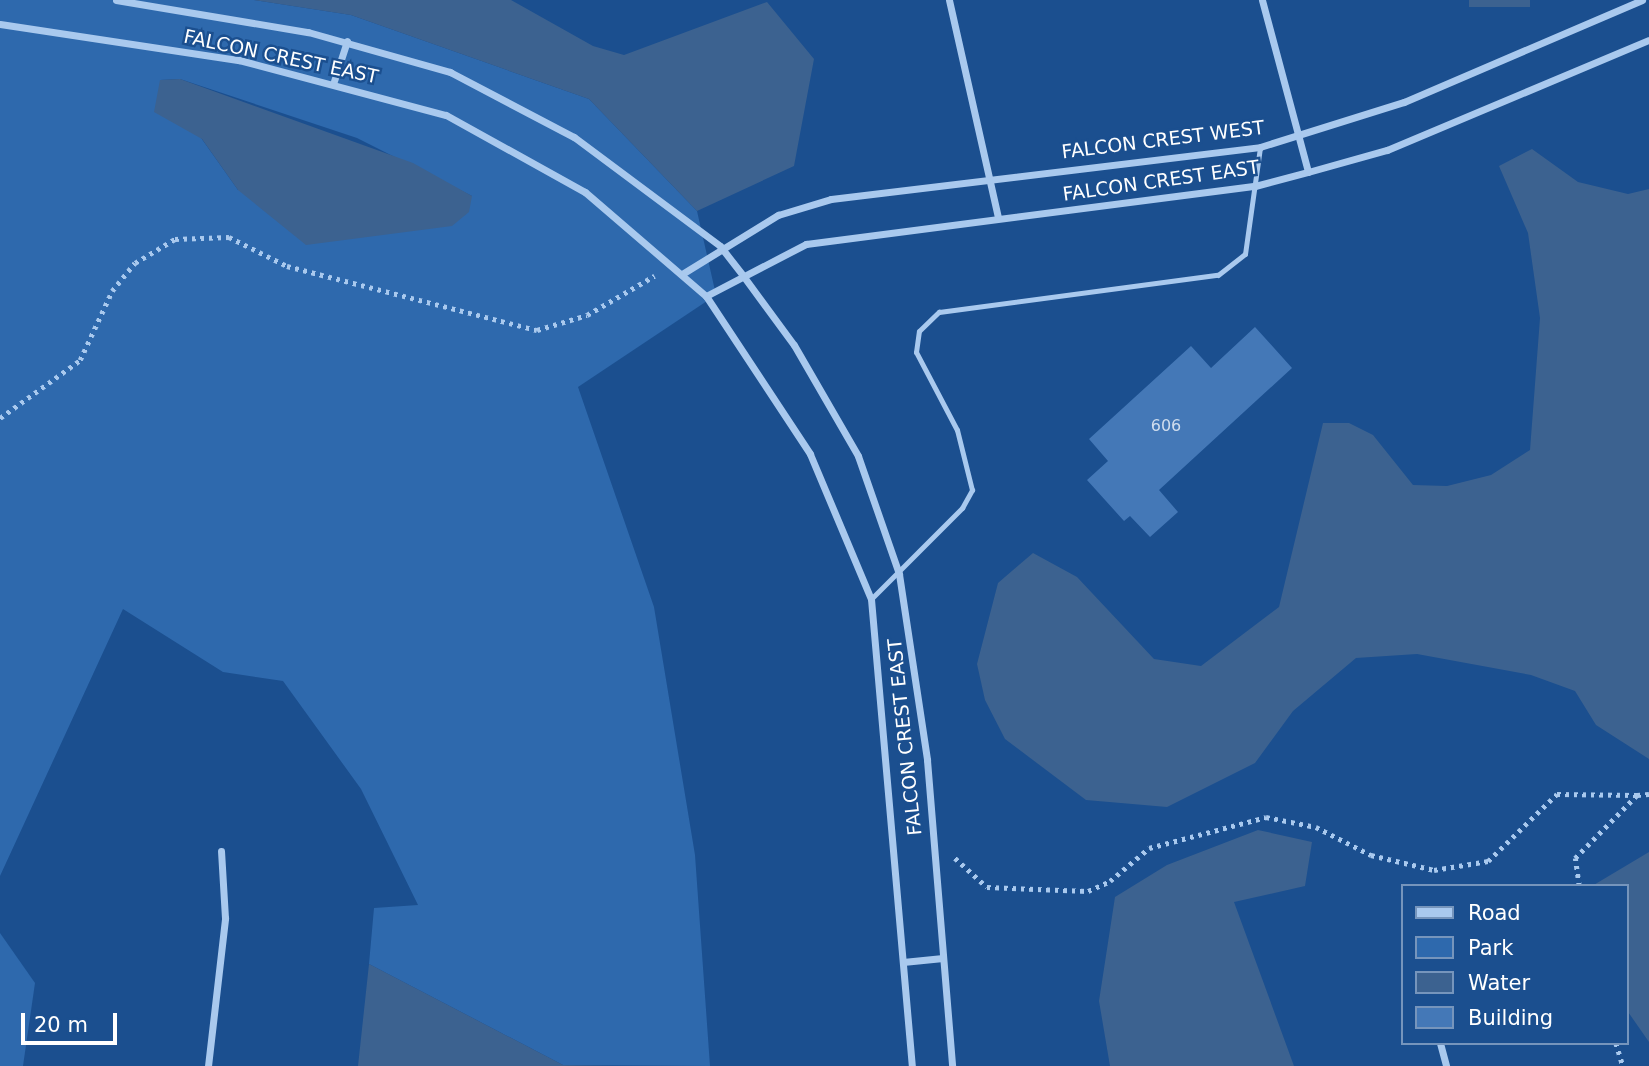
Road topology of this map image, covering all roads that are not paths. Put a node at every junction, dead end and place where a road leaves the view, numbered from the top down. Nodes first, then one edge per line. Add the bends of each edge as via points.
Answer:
1 (116, 0) edge
2 (948, 0) edge
3 (1262, 0) edge
4 (1642, 0) edge
5 (0, 24) edge
6 (1649, 40) edge
7 (347, 41) junction
8 (334, 81) junction
9 (1301, 133) junction
10 (1260, 147) junction
11 (1308, 172) junction
12 (992, 177) junction
13 (1255, 186) junction
14 (998, 217) junction
15 (720, 246) junction
16 (682, 275) junction
17 (744, 277) junction
18 (706, 296) junction
19 (899, 574) junction
20 (871, 599) junction
21 (220, 851) dead end
22 (943, 958) junction
23 (903, 962) junction
24 (1441, 1045) edge
25 (208, 1066) edge
26 (912, 1066) edge
27 (952, 1066) edge
28 (1446, 1066) edge

1 - 7 street, FALCON CREST EAST
2 - 12 street
3 - 9 street
4 - 9 street, FALCON CREST WEST via 1404,102
5 - 8 street, FALCON CREST EAST
6 - 11 street, FALCON CREST EAST via 1387,150
7 - 8 street
7 - 15 street, FALCON CREST EAST via 417,60 517,103 574,137
8 - 16 street, FALCON CREST EAST via 446,115 518,151 585,192
9 - 10 street, FALCON CREST WEST
9 - 11 street
10 - 12 street, FALCON CREST WEST
10 - 13 lane
11 - 13 street, FALCON CREST EAST
12 - 14 street
12 - 15 street, FALCON CREST WEST via 831,199 778,215
13 - 14 street, FALCON CREST EAST
13 - 19 lane via 1245,254 1218,275 939,312 919,331 916,352 957,429 972,490
14 - 17 street, FALCON CREST EAST via 806,244
15 - 16 street, FALCON CREST WEST
15 - 17 street, FALCON CREST EAST
16 - 18 street, FALCON CREST EAST
17 - 18 street, FALCON CREST EAST
17 - 19 street, FALCON CREST EAST via 794,345 858,456
18 - 20 street, FALCON CREST EAST via 810,454
19 - 20 lane
19 - 22 street, FALCON CREST EAST via 918,674
20 - 23 street, FALCON CREST EAST
21 - 25 street via 225,918
22 - 23 street
22 - 27 street, FALCON CREST EAST
23 - 26 street, FALCON CREST EAST
24 - 28 street

